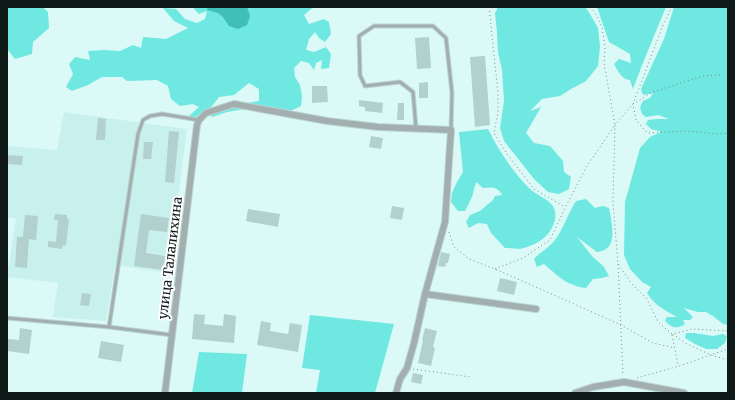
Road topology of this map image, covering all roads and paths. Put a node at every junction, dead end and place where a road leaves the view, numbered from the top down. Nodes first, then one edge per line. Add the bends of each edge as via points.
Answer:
1 (489, 7) edge
2 (591, 7) edge
3 (672, 7) edge
4 (720, 75) dead end
5 (633, 104) junction
6 (198, 123) junction
7 (615, 125) junction
8 (416, 128) junction
9 (451, 130) junction
10 (728, 133) edge
11 (566, 208) junction
12 (445, 222) junction
13 (618, 264) junction
14 (496, 269) junction
15 (425, 294) junction
16 (536, 309) dead end
17 (7, 318) edge
18 (621, 325) junction
19 (109, 327) junction
20 (728, 331) edge
21 (172, 334) junction
22 (672, 334) junction
23 (675, 348) junction
24 (728, 349) edge
25 (711, 355) junction
26 (728, 360) edge
27 (678, 366) junction
28 (407, 368) junction
29 (471, 377) dead end
30 (624, 382) junction
31 (582, 392) edge
32 (164, 393) edge
33 (396, 393) edge
34 (575, 393) edge
35 (684, 393) edge

1 - 11 path via 498,93 494,133 534,189
2 - 7 path via 602,27 604,63
3 - 5 path
4 - 5 path via 703,76 653,92
5 - 7 path
5 - 10 path via 636,120 646,133
6 - 8 street via 206,113 234,104 327,122
6 - 19 lane via 162,114 143,120 138,134
6 - 21 street, улица Талалихина
7 - 11 path via 587,166
7 - 13 path via 613,202
8 - 9 street
8 - 9 lane via 414,92 400,82 366,86 360,75 359,36 374,26 432,26 446,38 452,93
9 - 12 street
11 - 14 path via 550,240 523,258
12 - 14 path via 454,247 469,259
12 - 15 street
13 - 18 path
13 - 22 path via 631,283 647,299 658,322
14 - 18 path
15 - 16 street
15 - 28 street
17 - 19 lane
18 - 23 path via 653,343
18 - 30 path
19 - 21 lane
20 - 22 path via 693,329
21 - 32 street, улица Талалихина
22 - 23 path
22 - 25 path
23 - 27 path
24 - 25 path
25 - 26 path
25 - 27 path
27 - 30 path
28 - 29 path
28 - 33 street
30 - 31 street via 593,387
30 - 35 street
31 - 34 street

